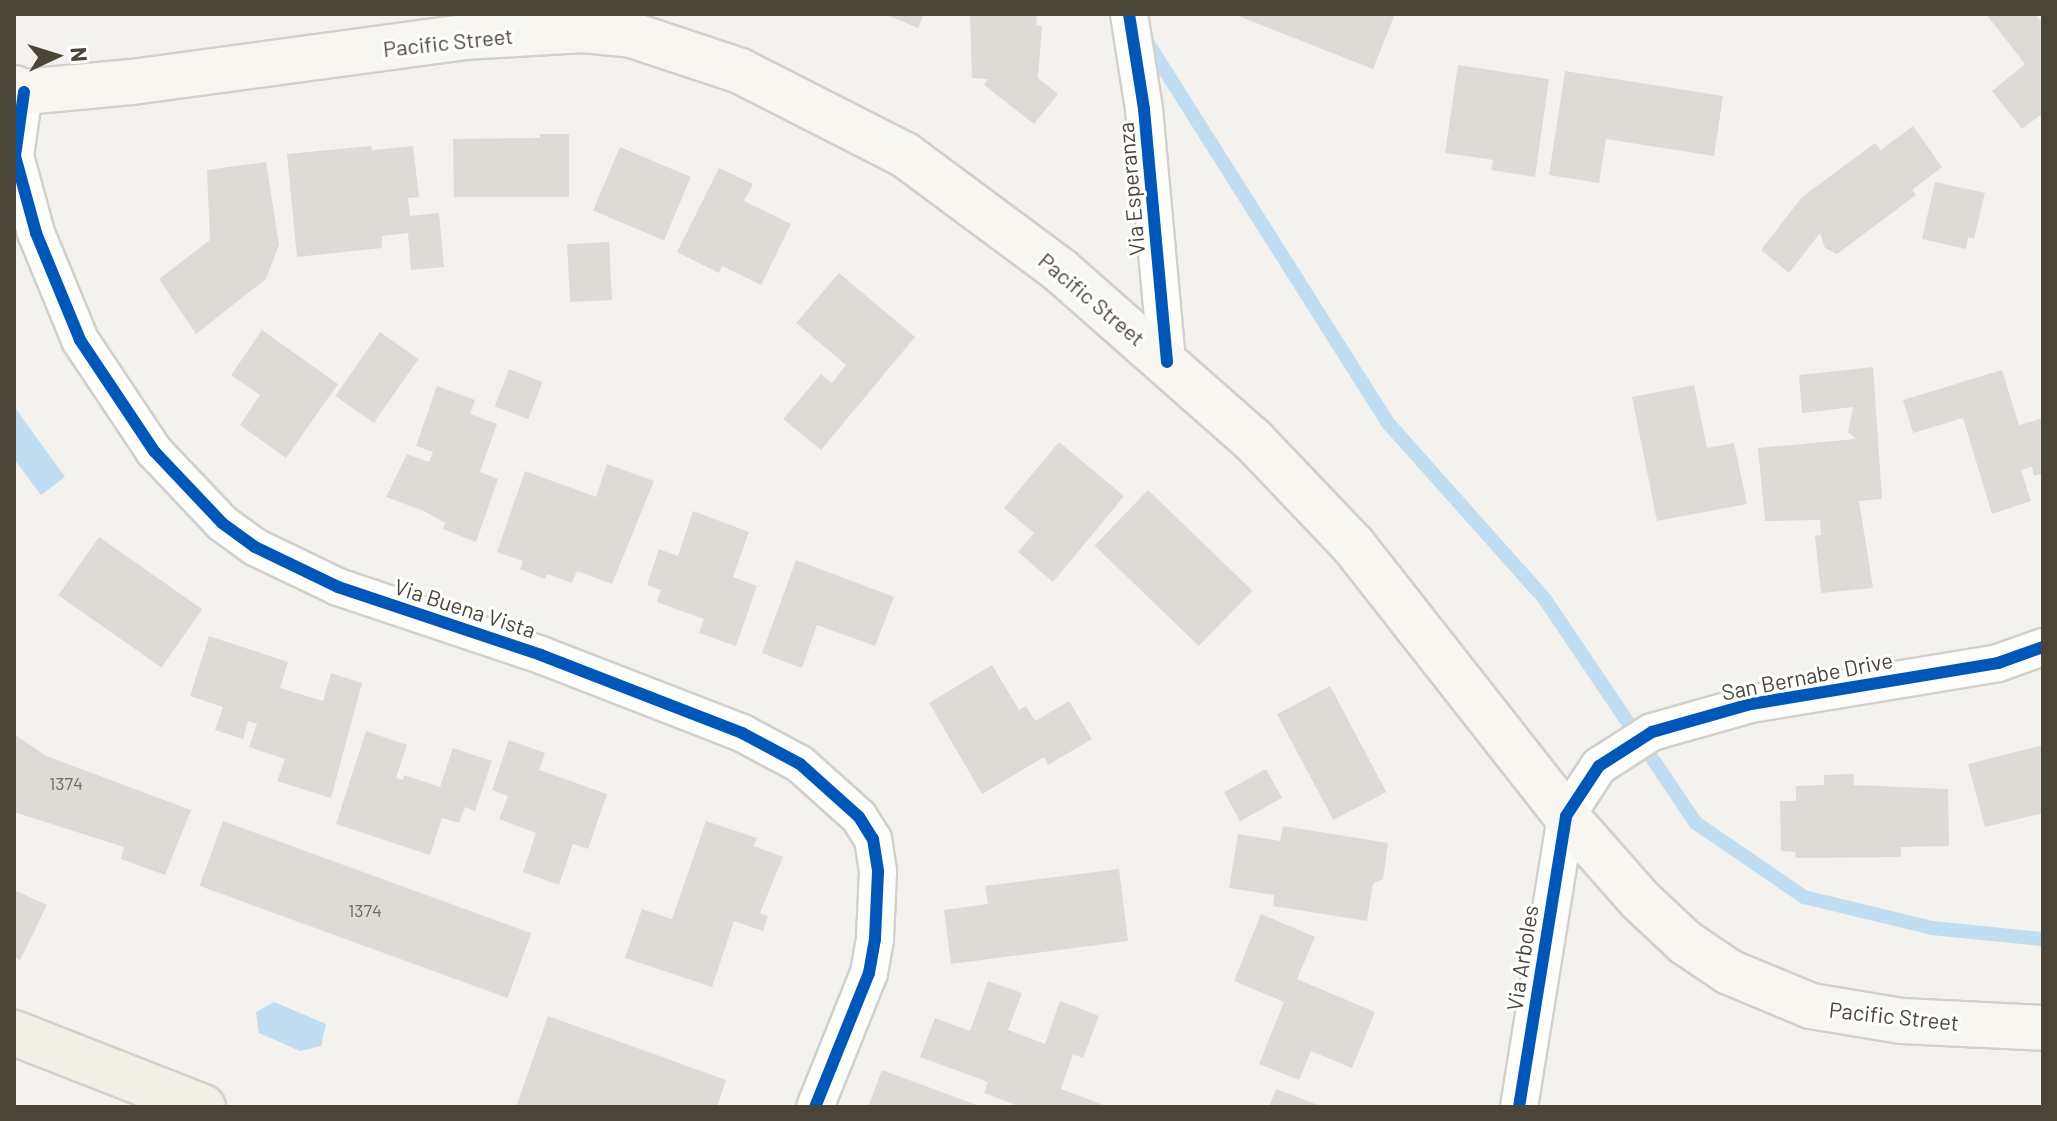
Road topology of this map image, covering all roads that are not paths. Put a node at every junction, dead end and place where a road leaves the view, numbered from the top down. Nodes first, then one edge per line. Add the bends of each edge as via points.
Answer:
1 (1129, 14) edge
2 (19, 90) edge
3 (1167, 362) junction
4 (2043, 647) edge
5 (1566, 816) junction
6 (2043, 1028) edge
7 (14, 1033) edge
8 (203, 1107) edge
9 (815, 1107) edge
10 (1519, 1107) edge

1 - 3 street, Via Esperanza via 1144,109
2 - 3 main road, Pacific Street via 464,37 584,30 632,35 740,71 905,155 1060,270
2 - 9 street, Via Buena Vista via 15,156 36,233 80,340 154,451 222,523 255,547 338,587 541,655 742,733 800,764 859,817 873,839 878,872 875,939 869,973
3 - 5 main road, Pacific Street via 1306,491
4 - 5 street, San Bernabe Drive via 1998,663 1751,704 1652,732 1599,766
5 - 6 main road, Pacific Street via 1686,943 1769,991 1857,1016
5 - 10 street, Via Arboles
7 - 8 main road

